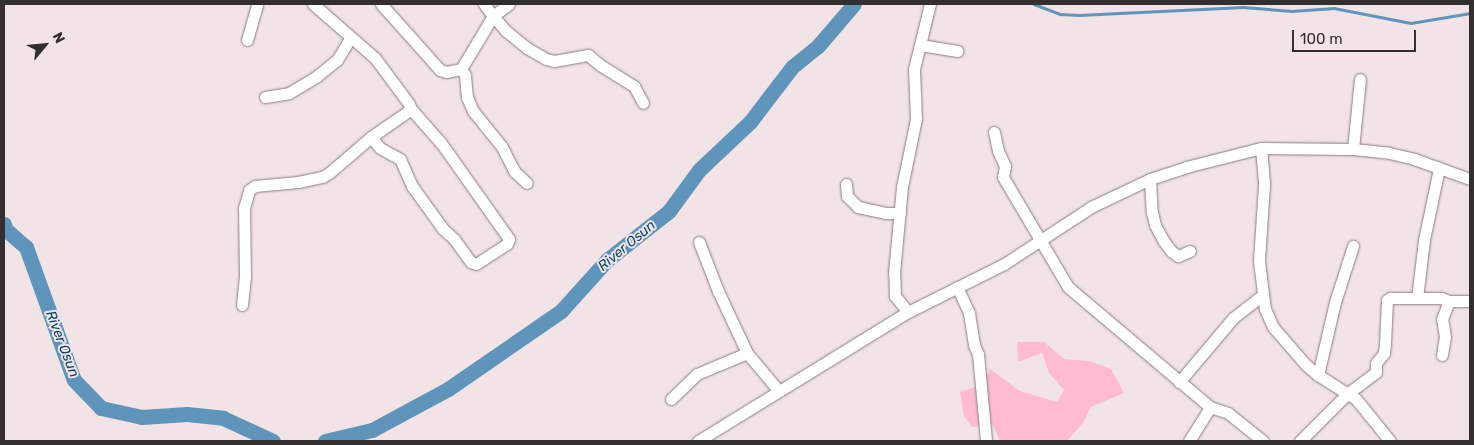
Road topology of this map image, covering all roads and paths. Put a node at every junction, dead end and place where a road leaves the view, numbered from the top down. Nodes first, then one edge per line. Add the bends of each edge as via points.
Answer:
1 (257, 4) edge
2 (314, 4) edge
3 (381, 4) edge
4 (484, 4) edge
5 (509, 4) edge
6 (930, 4) edge
7 (493, 16) junction
8 (350, 38) junction
9 (247, 40) dead end
10 (920, 45) junction
11 (958, 52) dead end
12 (461, 69) junction
13 (1360, 79) dead end
14 (265, 97) dead end
15 (643, 102) dead end
16 (411, 108) junction
17 (994, 132) dead end
18 (371, 138) junction
19 (1262, 148) junction
20 (1353, 149) junction
21 (1439, 168) junction
22 (1150, 179) junction
23 (1470, 180) edge
24 (527, 183) dead end
25 (846, 184) dead end
26 (900, 213) junction
27 (1042, 239) junction
28 (699, 242) dead end
29 (1354, 246) dead end
30 (1190, 251) dead end
31 (957, 287) junction
32 (1262, 296) junction
33 (1417, 298) junction
34 (1449, 301) junction
35 (1470, 301) edge
36 (242, 305) dead end
37 (908, 312) junction
38 (747, 352) junction
39 (1442, 355) dead end
40 (1318, 375) junction
41 (1179, 382) junction
42 (778, 390) junction
43 (1351, 397) junction
44 (671, 399) dead end
45 (1210, 407) junction
46 (698, 441) edge
47 (986, 441) edge
48 (1188, 441) edge
49 (1263, 441) edge
50 (1300, 441) edge
51 (1390, 441) edge

1 - 9 street
2 - 8 street
3 - 12 street via 440,70
4 - 7 street
5 - 7 street
6 - 10 street
7 - 12 street
7 - 15 street via 506,31 546,59 554,62 588,55 634,86
8 - 14 street via 337,60 317,76 289,93
8 - 16 street via 375,58
10 - 11 street
10 - 26 street via 914,69 916,119
12 - 24 street via 473,111 502,147 515,172
13 - 20 street
16 - 18 street
16 - 18 street via 431,129 506,233 507,244 476,264 471,262 412,186 400,159 380,148
17 - 27 street via 1005,166 1003,177
18 - 36 street via 322,177 255,186 249,190 244,208
19 - 20 street
19 - 22 street
19 - 32 street via 1264,185 1259,261
20 - 21 street via 1389,153
21 - 23 street
21 - 33 street via 1424,240
22 - 27 street via 1091,207
22 - 30 street via 1152,212 1163,240 1178,256
25 - 26 street via 847,196 858,207
26 - 37 street via 893,289
27 - 31 street via 1004,264
27 - 41 street via 1068,287
28 - 38 street
29 - 40 street via 1335,302
31 - 37 street
31 - 47 street via 969,313 978,354
32 - 40 street via 1273,327
32 - 41 street via 1233,318
33 - 34 street
33 - 43 street via 1387,300 1384,353 1376,363 1376,372
34 - 35 street
34 - 39 street via 1442,319 1445,337
37 - 42 street
38 - 42 street
38 - 44 street via 697,374
40 - 43 street
41 - 45 street
42 - 46 street
43 - 50 street
43 - 51 street via 1376,421
45 - 48 street
45 - 49 street via 1228,413

